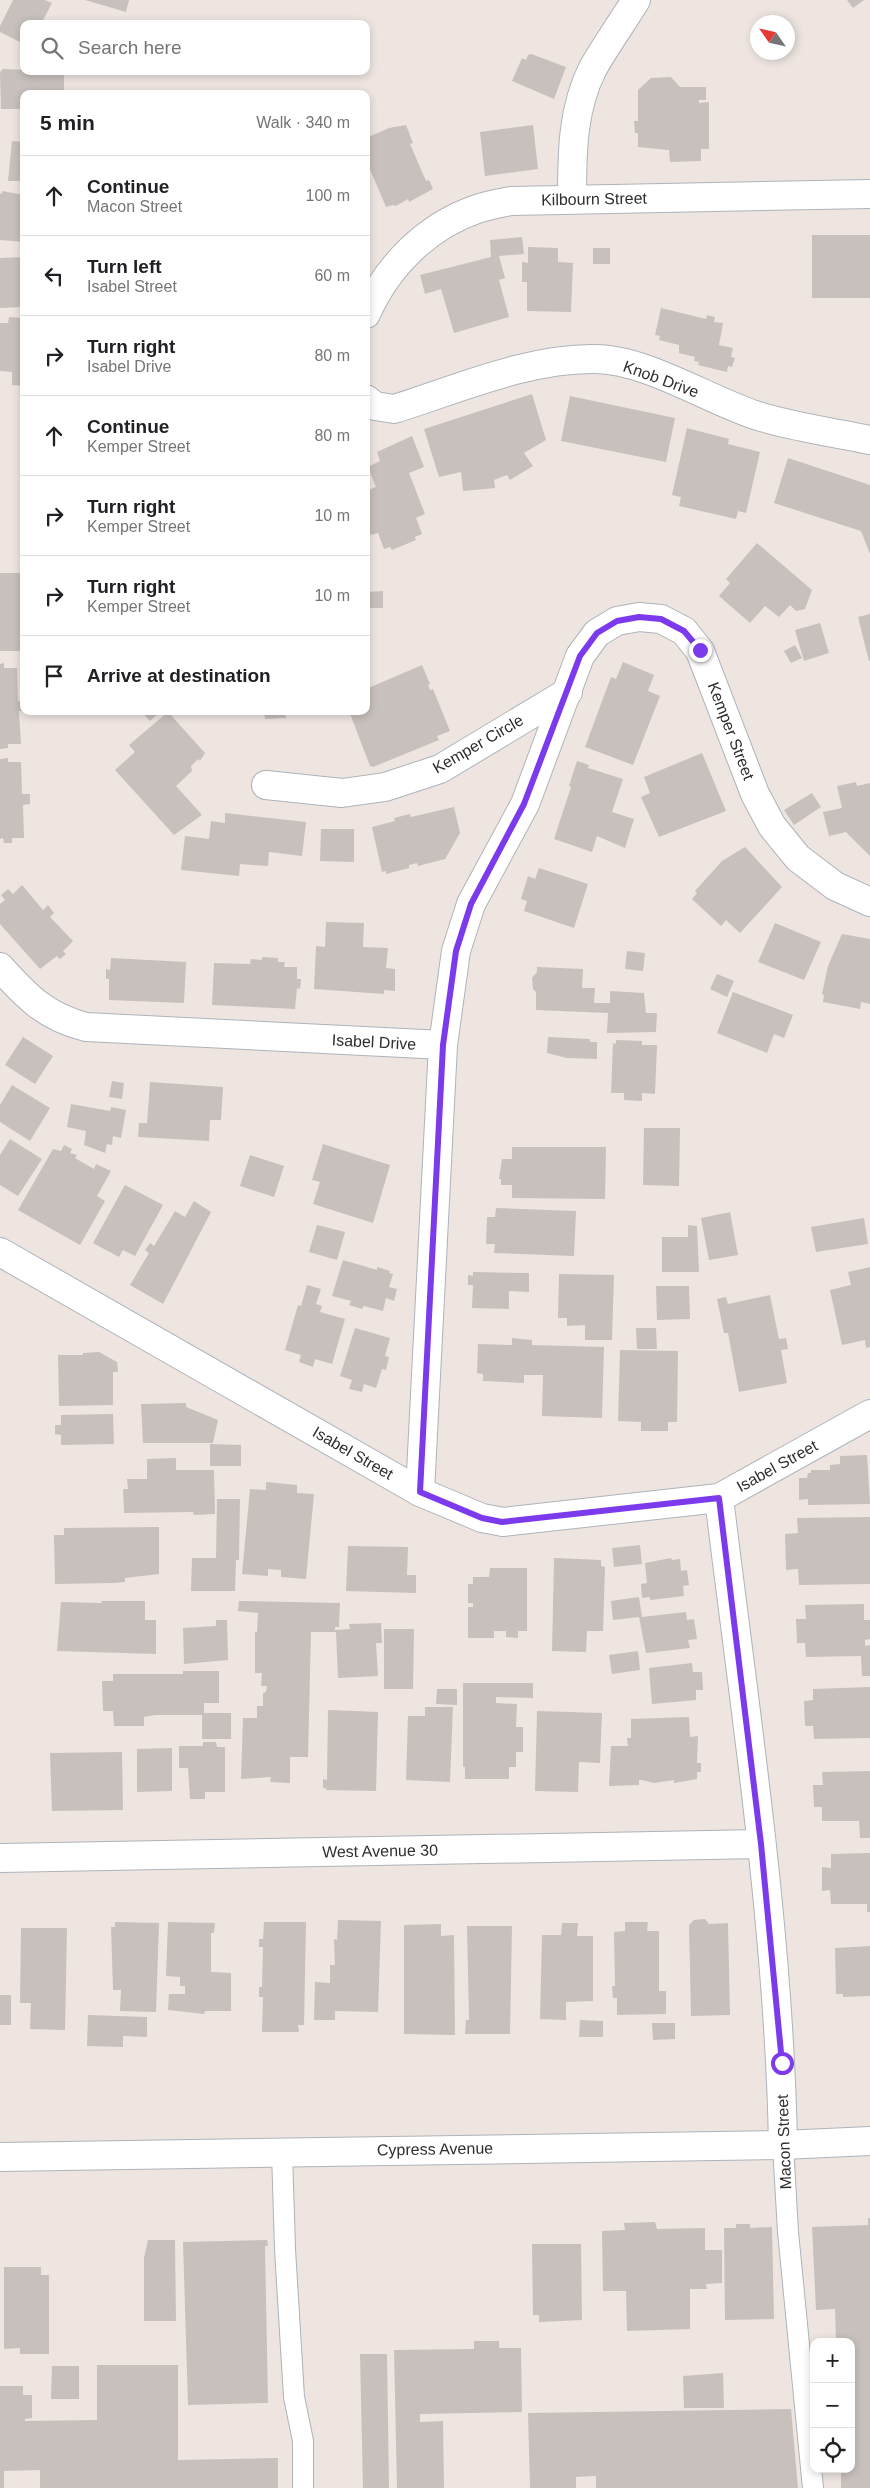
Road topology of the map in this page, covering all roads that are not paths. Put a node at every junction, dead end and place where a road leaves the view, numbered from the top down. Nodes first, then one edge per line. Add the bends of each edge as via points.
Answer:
1 (636, 0) edge
2 (870, 194) edge
3 (572, 199) junction
4 (370, 307) edge
5 (370, 402) edge
6 (870, 440) edge
7 (568, 692) junction
8 (266, 785) dead end
9 (870, 902) edge
10 (0, 967) edge
11 (443, 1045) junction
12 (0, 1252) edge
13 (870, 1414) edge
14 (420, 1492) junction
15 (719, 1498) junction
16 (761, 1844) junction
17 (0, 1858) edge
18 (870, 2141) edge
19 (783, 2145) junction
20 (282, 2151) junction
21 (0, 2158) edge
22 (304, 2488) edge
23 (813, 2488) edge

1 - 3 street via 593,69 578,109 572,145
2 - 3 street, Kilbourn Street
3 - 4 street, Kilbourn Street via 511,201 478,208 441,225 412,248 387,277
5 - 6 street, Knob Drive via 394,409 530,366 561,360 598,359 637,367 756,415
7 - 8 street, Kemper Circle via 440,769 385,787 342,793
7 - 9 street, Kemper Street via 580,656 597,633 617,621 639,617 661,619 684,631 700,650 755,794 772,826 798,858 835,886
7 - 11 street, Kemper Street via 524,804 471,904 456,951
10 - 11 street, Isabel Drive via 30,1001 51,1014 86,1027
11 - 14 street
12 - 14 street, Isabel Street
13 - 15 street, Isabel Street
14 - 15 street, Isabel Street via 482,1518 502,1522
15 - 16 street, Macon Street
16 - 17 street, West Avenue 30
16 - 19 street, Macon Street via 782,2063
18 - 19 street, Cypress Avenue
19 - 20 street, Cypress Avenue
19 - 23 lane, Macon Street via 788,2232
20 - 21 street, Cypress Avenue
20 - 22 lane via 292,2367 302,2441

